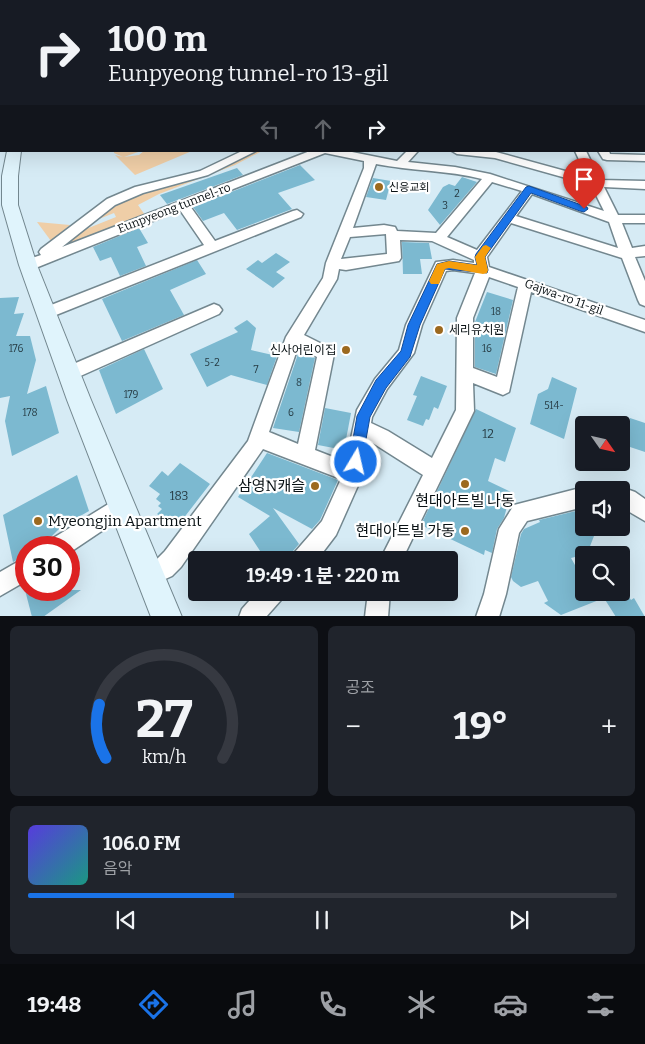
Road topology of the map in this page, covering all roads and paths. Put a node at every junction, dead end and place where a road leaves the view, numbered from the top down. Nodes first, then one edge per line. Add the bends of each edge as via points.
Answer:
1 (14, 152) edge
2 (249, 152) edge
3 (318, 152) edge
4 (334, 152) edge
5 (456, 152) edge
6 (466, 152) edge
7 (580, 152) edge
8 (604, 152) edge
9 (407, 153) edge
10 (645, 158) edge
11 (370, 160) junction
12 (400, 165) junction
13 (455, 170) junction
14 (490, 177) junction
15 (596, 183) junction
16 (645, 185) edge
17 (529, 189) junction
18 (183, 204) junction
19 (297, 214) dead end
20 (509, 218) junction
21 (614, 219) junction
22 (645, 219) edge
23 (345, 233) junction
24 (392, 233) junction
25 (439, 238) junction
26 (212, 246) junction
27 (645, 251) edge
28 (626, 254) junction
29 (334, 263) junction
30 (482, 264) junction
31 (28, 265) junction
32 (526, 284) junction
33 (643, 291) edge
34 (214, 310) dead end
35 (46, 313) junction
36 (645, 326) edge
37 (294, 337) junction
38 (70, 373) junction
39 (466, 373) junction
40 (362, 428) junction
41 (259, 436) junction
42 (305, 455) junction
43 (435, 471) junction
44 (353, 474) junction
45 (575, 499) edge
46 (631, 499) edge
47 (123, 505) junction
48 (645, 512) edge
49 (76, 536) edge
50 (310, 551) edge
51 (395, 551) edge
52 (15, 575) edge
53 (150, 575) junction
54 (0, 585) edge
55 (264, 601) edge
56 (378, 601) edge
57 (163, 615) edge
58 (250, 616) edge
59 (376, 616) edge
60 (487, 616) edge

1 - 31 main road via 10,205
2 - 31 street via 204,173 139,190 111,202
3 - 18 street, Eunpyeong tunnel-ro
4 - 11 street
5 - 13 street
6 - 15 street via 496,155
7 - 15 street
8 - 10 street via 607,157
9 - 12 street
11 - 12 street
11 - 23 street via 370,168
12 - 13 street
13 - 14 street
14 - 17 street
14 - 25 street
15 - 16 street
15 - 21 street
17 - 20 street
17 - 21 street
18 - 26 street
18 - 31 street, Eunpyeong tunnel-ro
19 - 26 street
20 - 28 street
20 - 30 street
21 - 22 street
21 - 28 street
23 - 24 street via 384,229
23 - 29 street
24 - 25 street
24 - 29 street via 394,258 346,265
25 - 30 street
26 - 35 street
27 - 28 street
28 - 33 street
29 - 37 street via 330,279
30 - 32 street, Gajwa-ro 11-gil
30 - 39 street via 481,280 465,318
30 - 40 street via 440,266 414,325 406,353 381,384 363,416
31 - 35 main road
32 - 36 street, Gajwa-ro 11-gil
32 - 39 street via 503,387
34 - 38 street
35 - 38 main road
37 - 41 street
37 - 42 street via 326,354
38 - 47 main road
39 - 43 street via 465,411
40 - 43 street
40 - 44 street
41 - 42 street
41 - 53 street via 173,559
42 - 44 street
43 - 51 street
44 - 50 street via 329,528
45 - 60 street via 521,512 509,529
46 - 48 street
47 - 49 street
47 - 53 main road
52 - 54 street
53 - 57 main road
55 - 58 street
56 - 59 street

